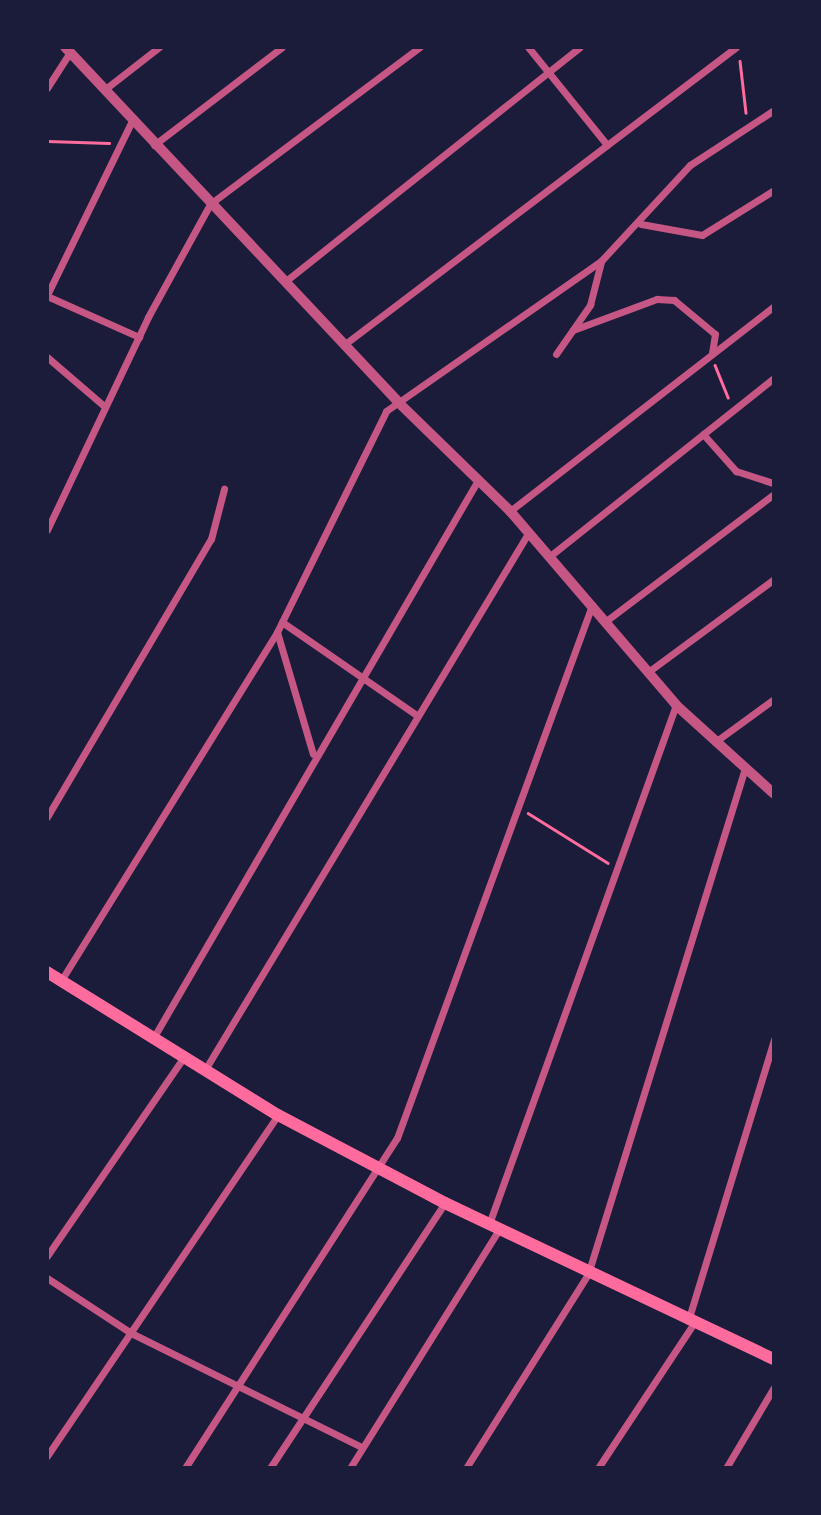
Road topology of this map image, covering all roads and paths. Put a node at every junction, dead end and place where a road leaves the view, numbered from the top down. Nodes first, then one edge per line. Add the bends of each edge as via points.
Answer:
1 (159, 47) edge
2 (282, 47) edge
3 (420, 47) edge
4 (528, 47) edge
5 (580, 47) edge
6 (737, 47) edge
7 (68, 50) edge
8 (547, 75) junction
9 (47, 88) edge
10 (104, 90) junction
11 (774, 110) edge
12 (132, 121) junction
13 (747, 126) junction
14 (47, 141) edge
15 (122, 143) junction
16 (153, 145) junction
17 (607, 145) junction
18 (774, 190) edge
19 (210, 204) junction
20 (641, 224) junction
21 (601, 261) junction
22 (287, 280) junction
23 (47, 295) edge
24 (773, 309) edge
25 (573, 330) junction
26 (139, 337) junction
27 (345, 344) junction
28 (556, 354) dead end
29 (712, 355) junction
30 (47, 357) edge
31 (774, 378) edge
32 (399, 403) junction
33 (104, 406) junction
34 (733, 411) junction
35 (703, 434) junction
36 (478, 480) junction
37 (774, 484) edge
38 (224, 489) dead end
39 (774, 494) edge
40 (510, 511) junction
41 (47, 530) edge
42 (529, 532) junction
43 (550, 556) junction
44 (774, 579) edge
45 (593, 604) junction
46 (607, 621) junction
47 (282, 622) junction
48 (277, 632) junction
49 (648, 672) junction
50 (363, 673) junction
51 (774, 699) edge
52 (676, 705) junction
53 (415, 714) junction
54 (715, 743) junction
55 (313, 754) junction
56 (745, 768) junction
57 (774, 794) edge
58 (518, 807) junction
59 (47, 817) edge
60 (617, 869) junction
61 (47, 972) edge
62 (62, 979) junction
63 (155, 1035) junction
64 (774, 1039) edge
65 (185, 1054) junction
66 (206, 1068) junction
67 (278, 1115) junction
68 (378, 1166) junction
69 (444, 1203) junction
70 (494, 1227) junction
71 (47, 1256) edge
72 (588, 1273) junction
73 (47, 1278) edge
74 (691, 1322) junction
75 (131, 1333) junction
76 (774, 1359) edge
77 (236, 1387) junction
78 (774, 1387) edge
79 (302, 1418) junction
80 (362, 1447) junction
81 (47, 1456) edge
82 (185, 1468) edge
83 (270, 1468) edge
84 (350, 1468) edge
85 (466, 1468) edge
86 (598, 1468) edge
87 (726, 1468) edge

1 - 10 street
2 - 16 street
3 - 19 street
4 - 8 street
5 - 8 street
6 - 13 path
6 - 17 street
7 - 9 street
7 - 10 street
8 - 17 street
8 - 22 street
10 - 12 street
11 - 13 street
12 - 15 street
12 - 16 street
13 - 20 street via 690,165
14 - 15 path
15 - 23 street
16 - 19 street
17 - 27 street
18 - 20 street via 702,235
19 - 22 street
19 - 26 street
20 - 21 street
21 - 25 street via 594,294
21 - 32 street
22 - 27 street
23 - 26 street
24 - 29 street
25 - 28 street
25 - 29 street via 657,299 674,300 715,334
26 - 33 street
27 - 32 street
29 - 34 path
29 - 40 street
30 - 33 street
31 - 34 street
32 - 36 street
32 - 47 street via 386,411
33 - 41 street
34 - 35 street
35 - 37 street via 736,471
35 - 43 street
36 - 40 street
36 - 50 street
38 - 59 street via 211,539
39 - 46 street
40 - 42 street
42 - 43 street
42 - 53 street
43 - 45 street
44 - 49 street
45 - 46 street
45 - 58 street
46 - 49 street
47 - 48 street
47 - 50 street
48 - 55 street
48 - 62 street
49 - 52 street
50 - 53 street
50 - 55 street
51 - 54 street
52 - 54 street
52 - 60 street
53 - 66 street
54 - 56 street
55 - 63 street
56 - 57 street
56 - 72 street
58 - 60 path
58 - 68 street via 415,1098
60 - 70 street
61 - 62 main road
62 - 63 main road
63 - 65 main road
64 - 74 street
65 - 66 main road
65 - 71 street
66 - 67 main road
67 - 68 main road
67 - 75 street
68 - 69 main road
68 - 77 street
69 - 70 main road
69 - 79 street
70 - 72 main road
70 - 80 street
72 - 74 main road
72 - 85 street
73 - 75 street
74 - 76 main road
74 - 86 street
75 - 77 street
75 - 81 street
77 - 79 street
77 - 82 street
78 - 87 street
79 - 80 street
79 - 83 street
80 - 84 street

